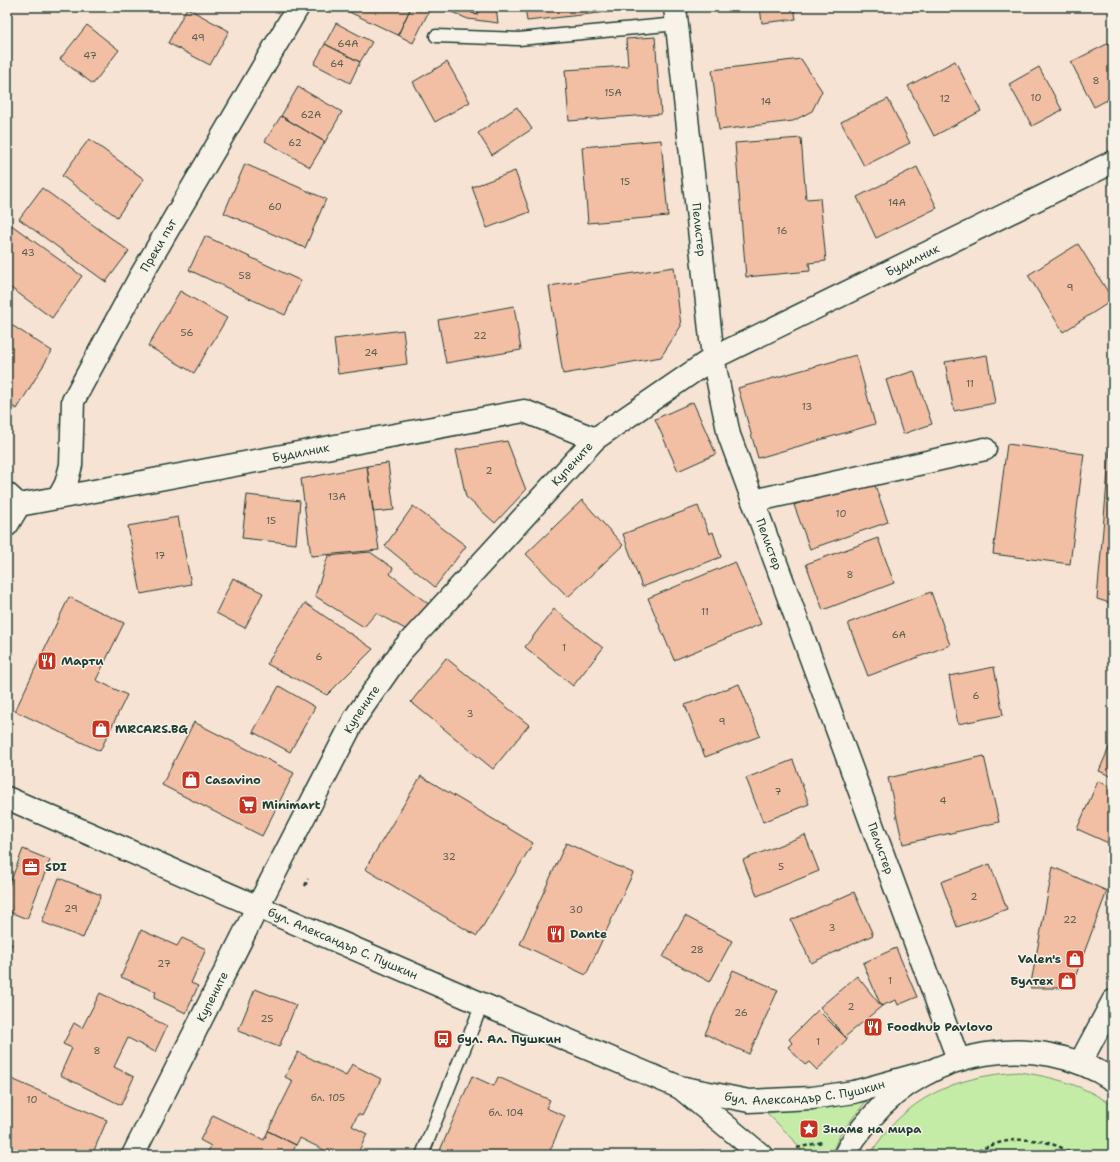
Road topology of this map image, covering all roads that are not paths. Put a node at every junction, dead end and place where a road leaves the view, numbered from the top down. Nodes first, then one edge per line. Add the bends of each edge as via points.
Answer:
1 (298, 7) edge
2 (676, 15) edge
3 (436, 36) dead end
4 (1113, 162) edge
5 (713, 358) junction
6 (595, 439) junction
7 (985, 448) dead end
8 (59, 497) junction
9 (13, 499) edge
10 (753, 501) junction
11 (7, 525) edge
12 (7, 798) edge
13 (258, 906) junction
14 (1113, 1001) edge
15 (482, 1004) junction
16 (958, 1059) junction
17 (1080, 1063) junction
18 (930, 1071) junction
19 (1113, 1080) edge
20 (679, 1087) junction
21 (132, 1155) edge
22 (422, 1155) edge
23 (761, 1155) edge
24 (845, 1155) edge

1 - 8 street, Преки път via 140,277 73,401 71,465
2 - 3 lane via 519,40
2 - 5 street, Пелистер
4 - 5 street, Будилник
5 - 6 street, Купените
5 - 10 street, Пелистер via 730,435
6 - 8 street, Будилник via 524,411
6 - 13 street, Купените via 403,649 355,718
7 - 10 street
8 - 9 street, Будилник
9 - 11 street
10 - 16 street, Пелистер
12 - 13 street, бул. Александър С. Пушкин
13 - 15 street, бул. Александър С. Пушкин
13 - 21 street, Купените
14 - 17 street
15 - 20 street, бул. Александър С. Пушкин
15 - 22 lane
16 - 17 street via 989,1052 1020,1051 1051,1055
16 - 18 street
17 - 19 street
18 - 20 street, бул. Александър С. Пушкин via 854,1092 812,1098 749,1101
18 - 24 street via 903,1087 880,1107 860,1130
20 - 23 street, бул. Александър С. Пушкин

